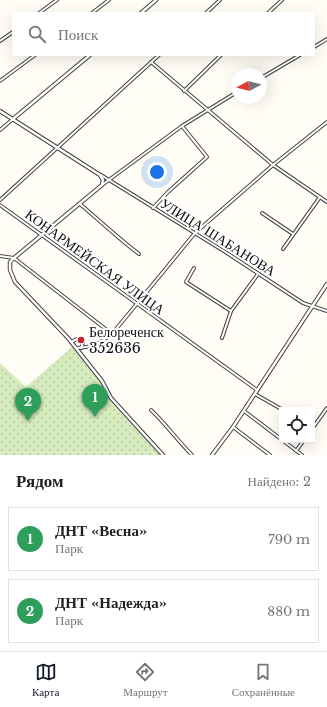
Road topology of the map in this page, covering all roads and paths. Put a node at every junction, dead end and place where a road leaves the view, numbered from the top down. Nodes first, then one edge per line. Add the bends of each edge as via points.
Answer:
1 (58, 0) edge
2 (109, 0) edge
3 (156, 0) edge
4 (220, 0) edge
5 (282, 0) edge
6 (41, 12) edge
7 (93, 12) edge
8 (142, 12) edge
9 (207, 12) edge
10 (269, 12) edge
11 (12, 33) edge
12 (327, 39) edge
13 (0, 41) edge
14 (315, 46) edge
15 (34, 56) edge
16 (89, 56) edge
17 (158, 56) edge
18 (220, 56) edge
19 (298, 56) edge
20 (151, 62) junction
21 (267, 74) edge
22 (0, 81) edge
23 (184, 91) junction
24 (231, 96) edge
25 (207, 110) junction
26 (0, 111) edge
27 (13, 119) junction
28 (327, 122) edge
29 (182, 126) junction
30 (0, 130) edge
31 (56, 147) junction
32 (273, 165) junction
33 (100, 175) junction
34 (109, 180) junction
35 (102, 185) junction
36 (320, 197) junction
37 (0, 200) edge
38 (327, 202) edge
39 (80, 204) junction
40 (0, 205) edge
41 (153, 208) junction
42 (262, 213) dead end
43 (194, 233) junction
44 (293, 234) junction
45 (41, 235) junction
46 (282, 249) dead end
47 (139, 254) dead end
48 (0, 256) edge
49 (14, 258) junction
50 (194, 268) dead end
51 (258, 274) junction
52 (327, 284) edge
53 (136, 304) junction
54 (312, 307) junction
55 (231, 311) junction
56 (327, 311) edge
57 (112, 334) junction
58 (222, 338) dead end
59 (71, 342) junction
60 (76, 348) junction
61 (81, 348) junction
62 (257, 391) junction
63 (255, 394) junction
64 (279, 408) edge
65 (327, 408) edge
66 (151, 410) dead end
67 (244, 411) junction
68 (315, 424) edge
69 (233, 427) junction
70 (302, 443) edge
71 (296, 451) junction
72 (163, 455) edge
73 (192, 455) edge
74 (212, 455) edge
75 (270, 455) edge
76 (302, 455) edge

1 - 6 street
2 - 7 street
3 - 8 street
4 - 9 street
5 - 10 street
11 - 13 street
12 - 14 street
15 - 22 street
16 - 27 street
17 - 20 street
18 - 23 street
19 - 21 street
20 - 23 street
20 - 31 street
23 - 25 street
24 - 25 street
25 - 29 street
25 - 32 street
26 - 27 street, УЛИЦА ШАБАНОВА
27 - 30 street
27 - 31 street, УЛИЦА ШАБАНОВА
28 - 32 street
29 - 34 street
29 - 41 street via 207,157
31 - 33 street, УЛИЦА ШАБАНОВА
31 - 37 street
32 - 36 street
32 - 43 street
33 - 34 street, УЛИЦА ШАБАНОВА
33 - 35 street, УЛИЦА ШАБАНОВА
34 - 35 street
34 - 41 street, УЛИЦА ШАБАНОВА
35 - 39 street
36 - 38 street
36 - 44 street
39 - 45 street
39 - 47 street
40 - 45 street, КОНАРМЕЙСКАЯ УЛИЦА
41 - 43 street, УЛИЦА ШАБАНОВА
42 - 44 street
43 - 51 street, УЛИЦА ШАБАНОВА
43 - 53 street
44 - 46 street
45 - 49 street
45 - 53 street, КОНАРМЕЙСКАЯ УЛИЦА
48 - 49 street
49 - 57 street
49 - 59 street via 10,262 10,270 15,282
50 - 55 street via 186,282
51 - 54 street, УЛИЦА ШАБАНОВА via 303,304
51 - 55 street
52 - 54 street
53 - 57 street
53 - 62 street, КОНАРМЕЙСКАЯ УЛИЦА
54 - 56 street, УЛИЦА ШАБАНОВА
54 - 62 street
55 - 58 street
57 - 61 street via 100,343 86,349
59 - 60 street
59 - 61 street via 77,339 83,343
60 - 61 street
60 - 72 street via 102,381 111,398
62 - 63 street
63 - 64 street
63 - 67 street
65 - 68 street
66 - 73 street
67 - 69 street
67 - 71 street
69 - 74 street
69 - 75 street
70 - 71 street
71 - 76 street

